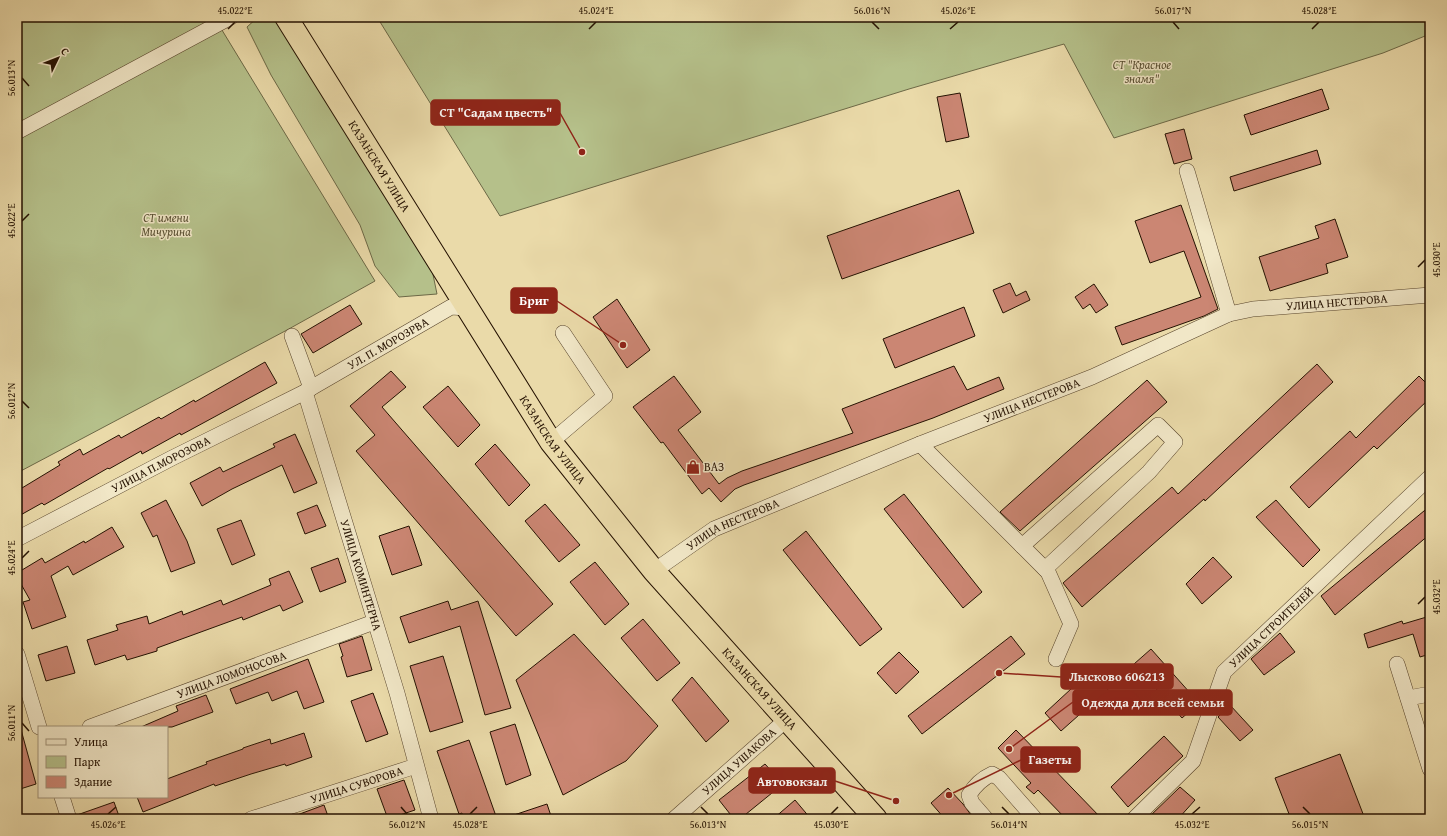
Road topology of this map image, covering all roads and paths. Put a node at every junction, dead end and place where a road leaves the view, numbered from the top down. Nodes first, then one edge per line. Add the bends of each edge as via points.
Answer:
1 (232, 17) edge
2 (286, 17) edge
3 (17, 132) edge
4 (1187, 171) dead end
5 (1430, 296) edge
6 (468, 308) junction
7 (1229, 314) junction
8 (562, 333) dead end
9 (292, 336) dead end
10 (308, 390) junction
11 (551, 442) junction
12 (920, 444) junction
13 (1430, 477) edge
14 (17, 539) edge
15 (1022, 546) junction
16 (1046, 569) junction
17 (654, 571) junction
18 (374, 622) junction
19 (17, 654) edge
20 (1056, 659) dead end
21 (1397, 664) dead end
22 (1430, 694) edge
23 (1408, 698) junction
24 (786, 720) junction
25 (39, 726) edge
26 (93, 726) edge
27 (1427, 749) edge
28 (416, 766) junction
29 (1430, 769) edge
30 (62, 798) edge
31 (69, 819) edge
32 (251, 819) edge
33 (431, 819) edge
34 (674, 819) edge
35 (876, 819) edge
36 (986, 819) edge
37 (1035, 819) edge
38 (1134, 819) edge

1 - 3 street
2 - 6 highway, КАЗАНСКАЯ УЛИЦА
4 - 7 street
5 - 7 street, УЛИЦА НЕСТЕРОВА via 1253,309
6 - 10 street, УЛ. П. МОРОЗРВА via 451,307
6 - 11 highway, КАЗАНСКАЯ УЛИЦА
7 - 12 street, УЛИЦА НЕСТЕРОВА via 1092,377
8 - 11 street via 606,396
9 - 10 street, УЛИЦА КОМИНТЕРНА
10 - 14 street, УЛИЦА П.МОРОЗОВА
10 - 18 street, УЛИЦА КОМИНТЕРНА
11 - 17 highway, КАЗАНСКАЯ УЛИЦА
12 - 15 street
12 - 17 street, УЛИЦА НЕСТЕРОВА via 714,528
13 - 38 street, УЛИЦА СТРОИТЕЛЕЙ via 1224,672 1193,761
15 - 16 street
15 - 16 street via 1158,425 1175,442 1149,472
16 - 20 street via 1071,624
17 - 24 highway, КАЗАНСКАЯ УЛИЦА
18 - 26 street, УЛИЦА ЛОМОНОСОВА
18 - 28 street, УЛИЦА КОМИНТЕРНА via 397,693
19 - 25 street
21 - 23 street
22 - 23 street
23 - 27 street
24 - 34 street, УЛИЦА УШАКОВА
24 - 35 highway, КАЗАНСКАЯ УЛИЦА
27 - 29 street
28 - 32 street, УЛИЦА СУВОРОВА
28 - 33 street, УЛИЦА КОМИНТЕРНА
30 - 31 street
36 - 37 street via 969,795 974,787 992,774 999,778

